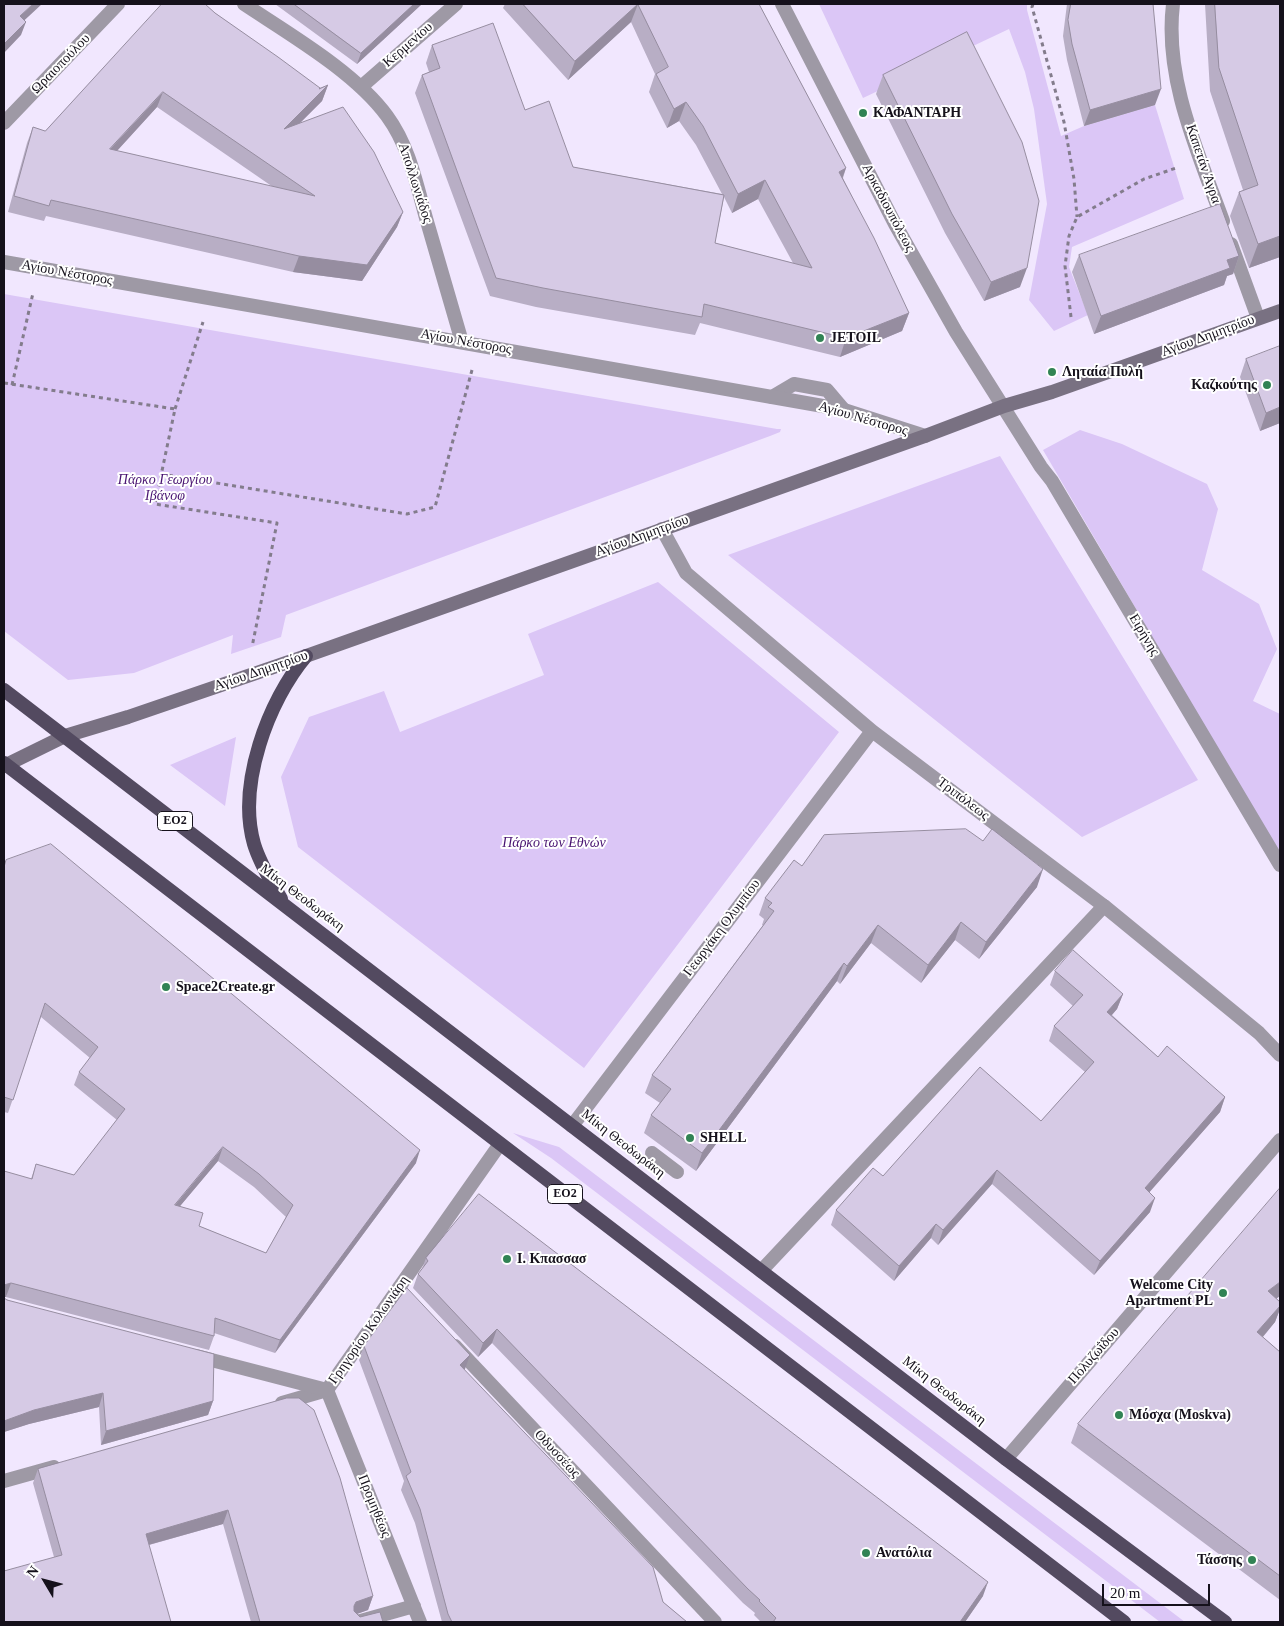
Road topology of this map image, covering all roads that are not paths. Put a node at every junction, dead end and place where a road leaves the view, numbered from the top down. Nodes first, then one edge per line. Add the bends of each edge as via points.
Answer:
1 (118, 4) edge
2 (244, 4) edge
3 (456, 4) edge
4 (782, 4) edge
5 (1173, 4) edge
6 (361, 87) junction
7 (4, 123) edge
8 (4, 262) edge
9 (1280, 311) edge
10 (1258, 318) junction
11 (462, 342) junction
12 (1004, 406) junction
13 (925, 436) junction
14 (662, 528) junction
15 (306, 656) junction
16 (4, 690) edge
17 (872, 731) junction
18 (65, 736) junction
19 (4, 764) edge
20 (1280, 865) edge
21 (285, 906) junction
22 (1104, 906) junction
23 (1280, 1056) edge
24 (572, 1126) junction
25 (1280, 1140) edge
26 (500, 1144) junction
27 (652, 1153) dead end
28 (677, 1172) dead end
29 (761, 1271) junction
30 (446, 1337) edge
31 (185, 1353) edge
32 (327, 1390) junction
33 (270, 1406) edge
34 (1006, 1459) junction
35 (70, 1462) edge
36 (4, 1481) edge
37 (414, 1606) junction
38 (357, 1622) edge
39 (420, 1622) edge
40 (715, 1622) edge
41 (1124, 1622) edge
42 (1225, 1622) edge

1 - 7 street, Ωραιοπούλου
2 - 6 street, Απολλωνιάδος
3 - 6 street, Κερμενίου
4 - 12 street, Αρκαδιουπόλεως via 895,224 956,332
5 - 10 street, Καπετάν Άγρα via 1171,49 1188,123
6 - 11 street, Απολλωνιάδος via 386,114 403,143
8 - 11 street, Αγίου Νέστορος
9 - 10 main road, Αγίου Δημητρίου
10 - 12 main road, Αγίου Δημητρίου
11 - 13 street, Αγίου Νέστορος via 844,410
12 - 13 main road, Αγίου Δημητρίου
12 - 20 street, Ειρήνης
13 - 14 main road, Αγίου Δημητρίου
14 - 15 main road, Αγίου Δημητρίου
14 - 17 street, Τριπόλεως via 686,573
15 - 18 main road, Αγίου Δημητρίου
15 - 21 highway via 288,681 268,722 253,769 251,787 250,823 254,844
16 - 18 highway, Μίκη Θεοδωράκη / ΕΟ2
17 - 22 street, Τριπόλεως
17 - 24 street, Γεωργάκη Ολυμπίου
18 - 19 main road, Αγίου Δημητρίου
18 - 21 highway, Μίκη Θεοδωράκη / ΕΟ2
19 - 26 highway, ΕΟ2
21 - 24 highway, Μίκη Θεοδωράκη / ΕΟ2
22 - 23 street, Τριπόλεως via 1259,1033
22 - 29 street
24 - 29 highway, Μίκη Θεοδωράκη / ΕΟ2
25 - 34 street, Πολυζωΐδου
26 - 32 street, Γρηγορίου Κολωνιάρη via 403,1290
26 - 41 highway, ΕΟ2
27 - 28 street
29 - 34 highway, Μίκη Θεοδωράκη / ΕΟ2
30 - 40 street, Οδυσσέως
31 - 32 street, Γρηγορίου Κολωνιάρη
32 - 33 street
32 - 37 street, Προμηθέως
34 - 42 highway, Μίκη Θεοδωράκη / ΕΟ2
35 - 36 street
37 - 38 street
37 - 39 street, Προμηθέως

